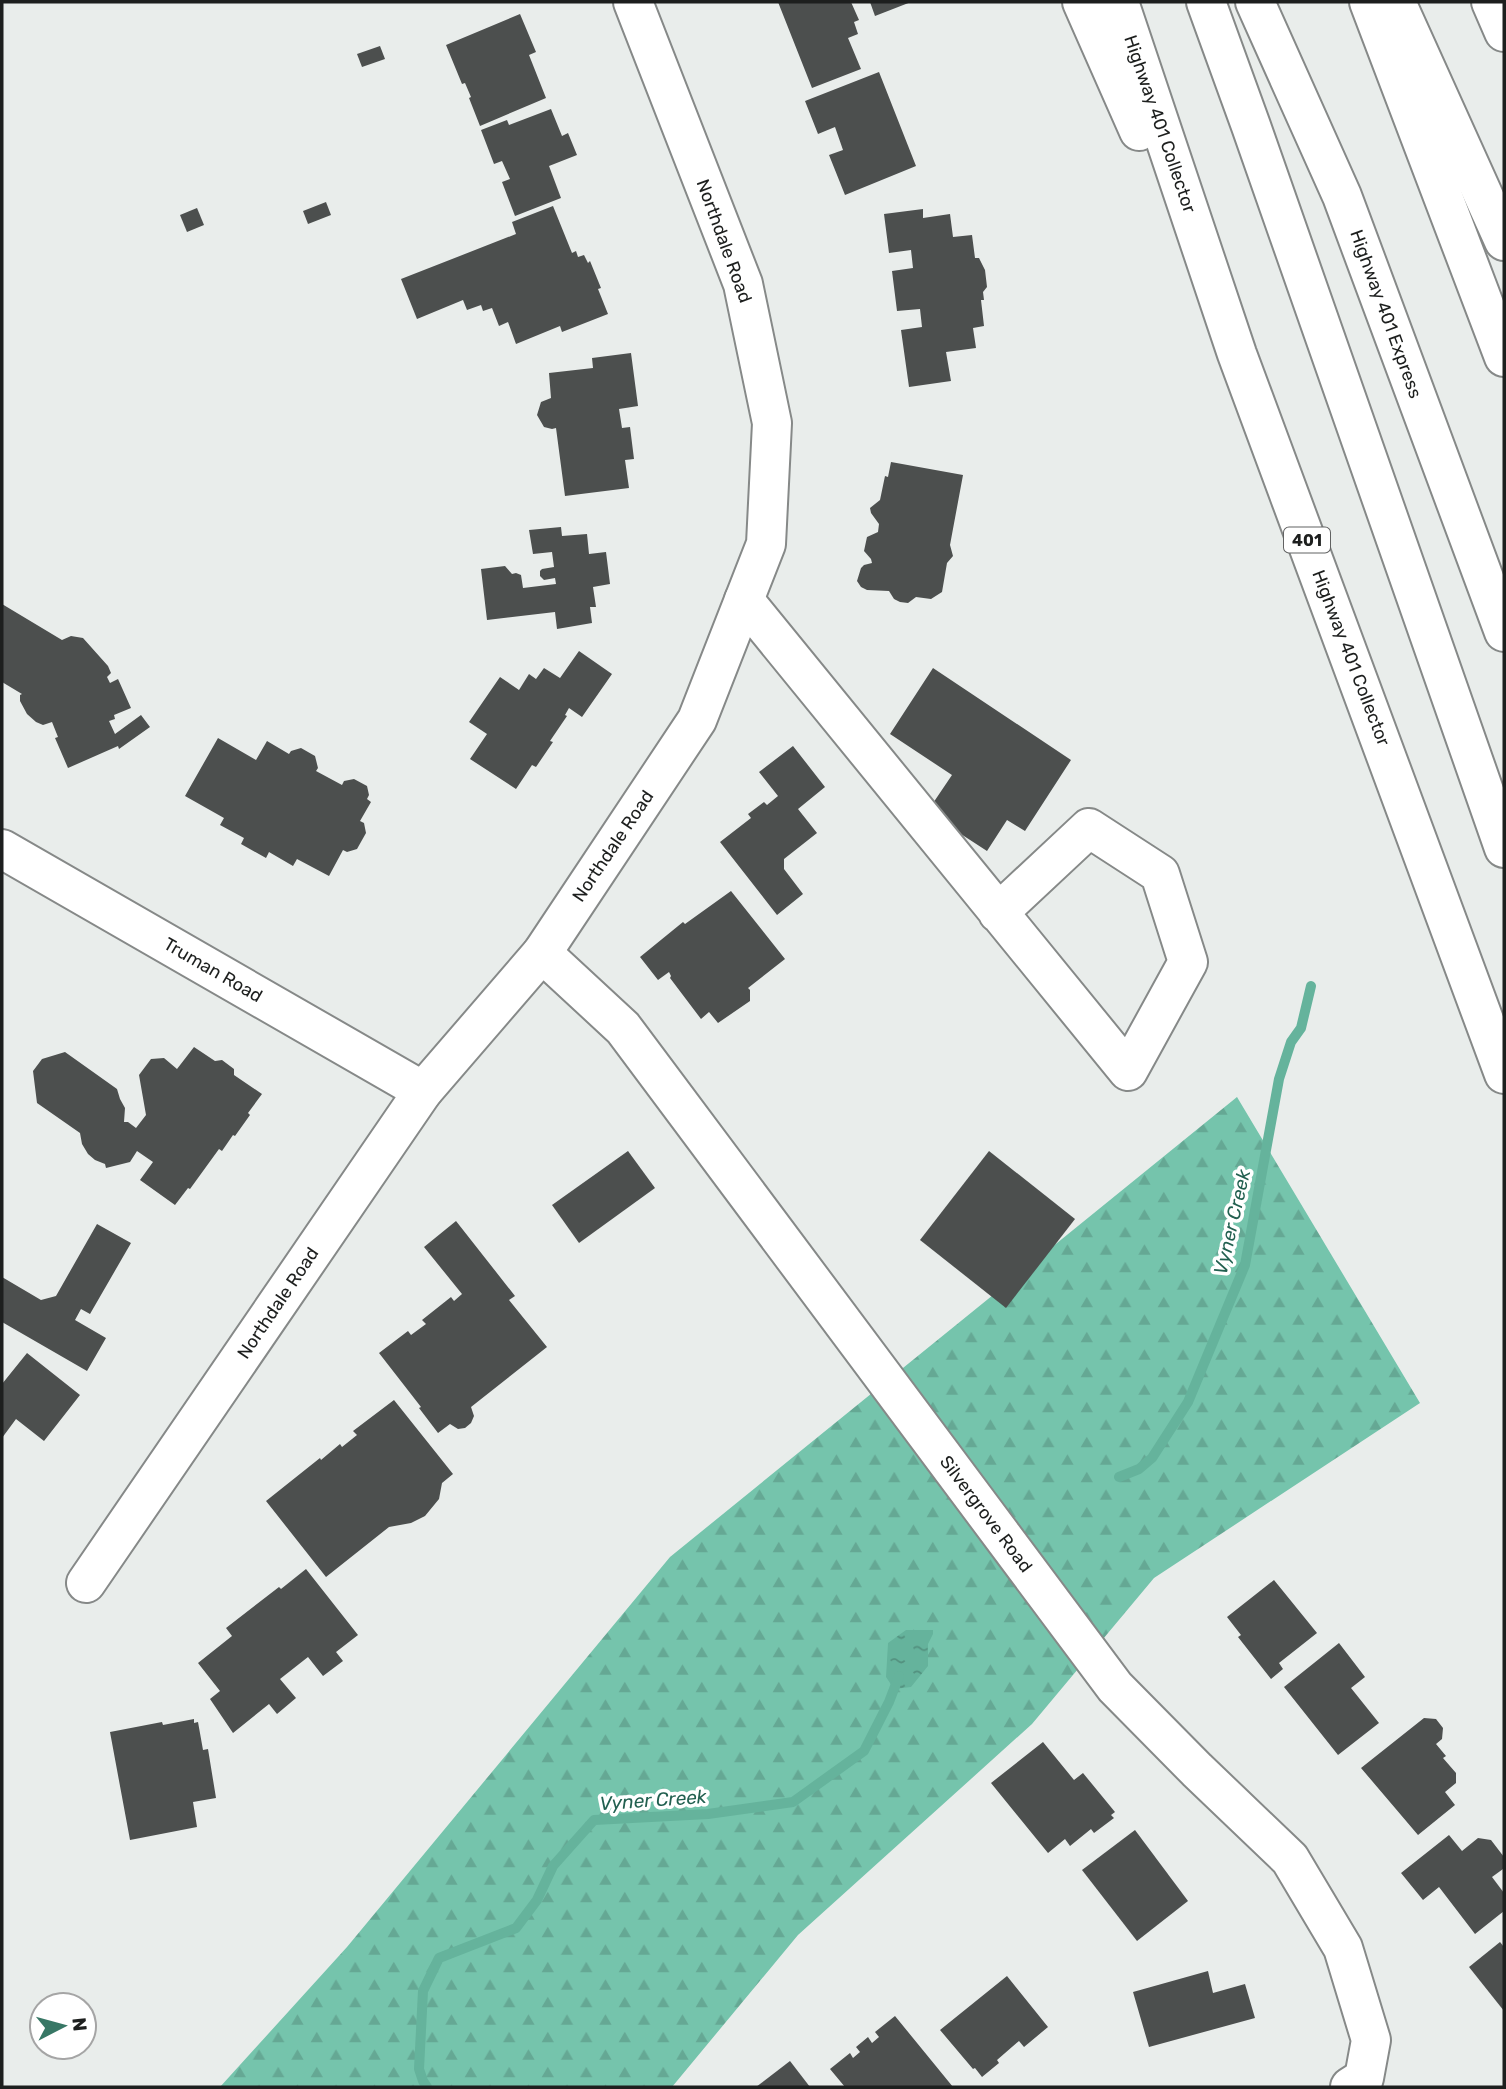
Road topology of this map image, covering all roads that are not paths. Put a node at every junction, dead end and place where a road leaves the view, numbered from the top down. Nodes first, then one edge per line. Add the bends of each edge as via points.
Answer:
1 (633, 2) edge
2 (1082, 2) edge
3 (1119, 2) edge
4 (1206, 2) edge
5 (1255, 2) edge
6 (1369, 2) edge
7 (1396, 2) edge
8 (1493, 2) edge
9 (1504, 25) edge
10 (1504, 32) edge
11 (1504, 241) edge
12 (1237, 354) junction
13 (1504, 357) edge
14 (744, 600) junction
15 (1504, 632) edge
16 (1504, 848) edge
17 (2, 849) edge
18 (998, 913) junction
19 (542, 953) junction
20 (1504, 1074) edge
21 (424, 1091) junction
22 (86, 1583) dead end
23 (1350, 2087) edge

1 - 14 main road, Northdale Road via 743,284 772,423 766,544
2 - 12 main road
3 - 12 main road, Highway 401 Collector / 401
4 - 16 main road
5 - 15 main road, Highway 401 Express via 1342,196
6 - 13 main road
7 - 11 main road
8 - 9 main road
8 - 10 main road
12 - 20 main road, Highway 401 Collector / 401
14 - 18 main road
14 - 19 main road, Northdale Road via 697,720
17 - 21 main road, Truman Road
18 - 18 main road via 1110,1050 1128,1071 1188,962 1160,874 1089,828
19 - 21 main road, Northdale Road
19 - 23 main road, Silvergrove Road via 623,1028 1115,1687 1290,1858 1343,1948 1371,2040 1364,2078
21 - 22 main road, Northdale Road

